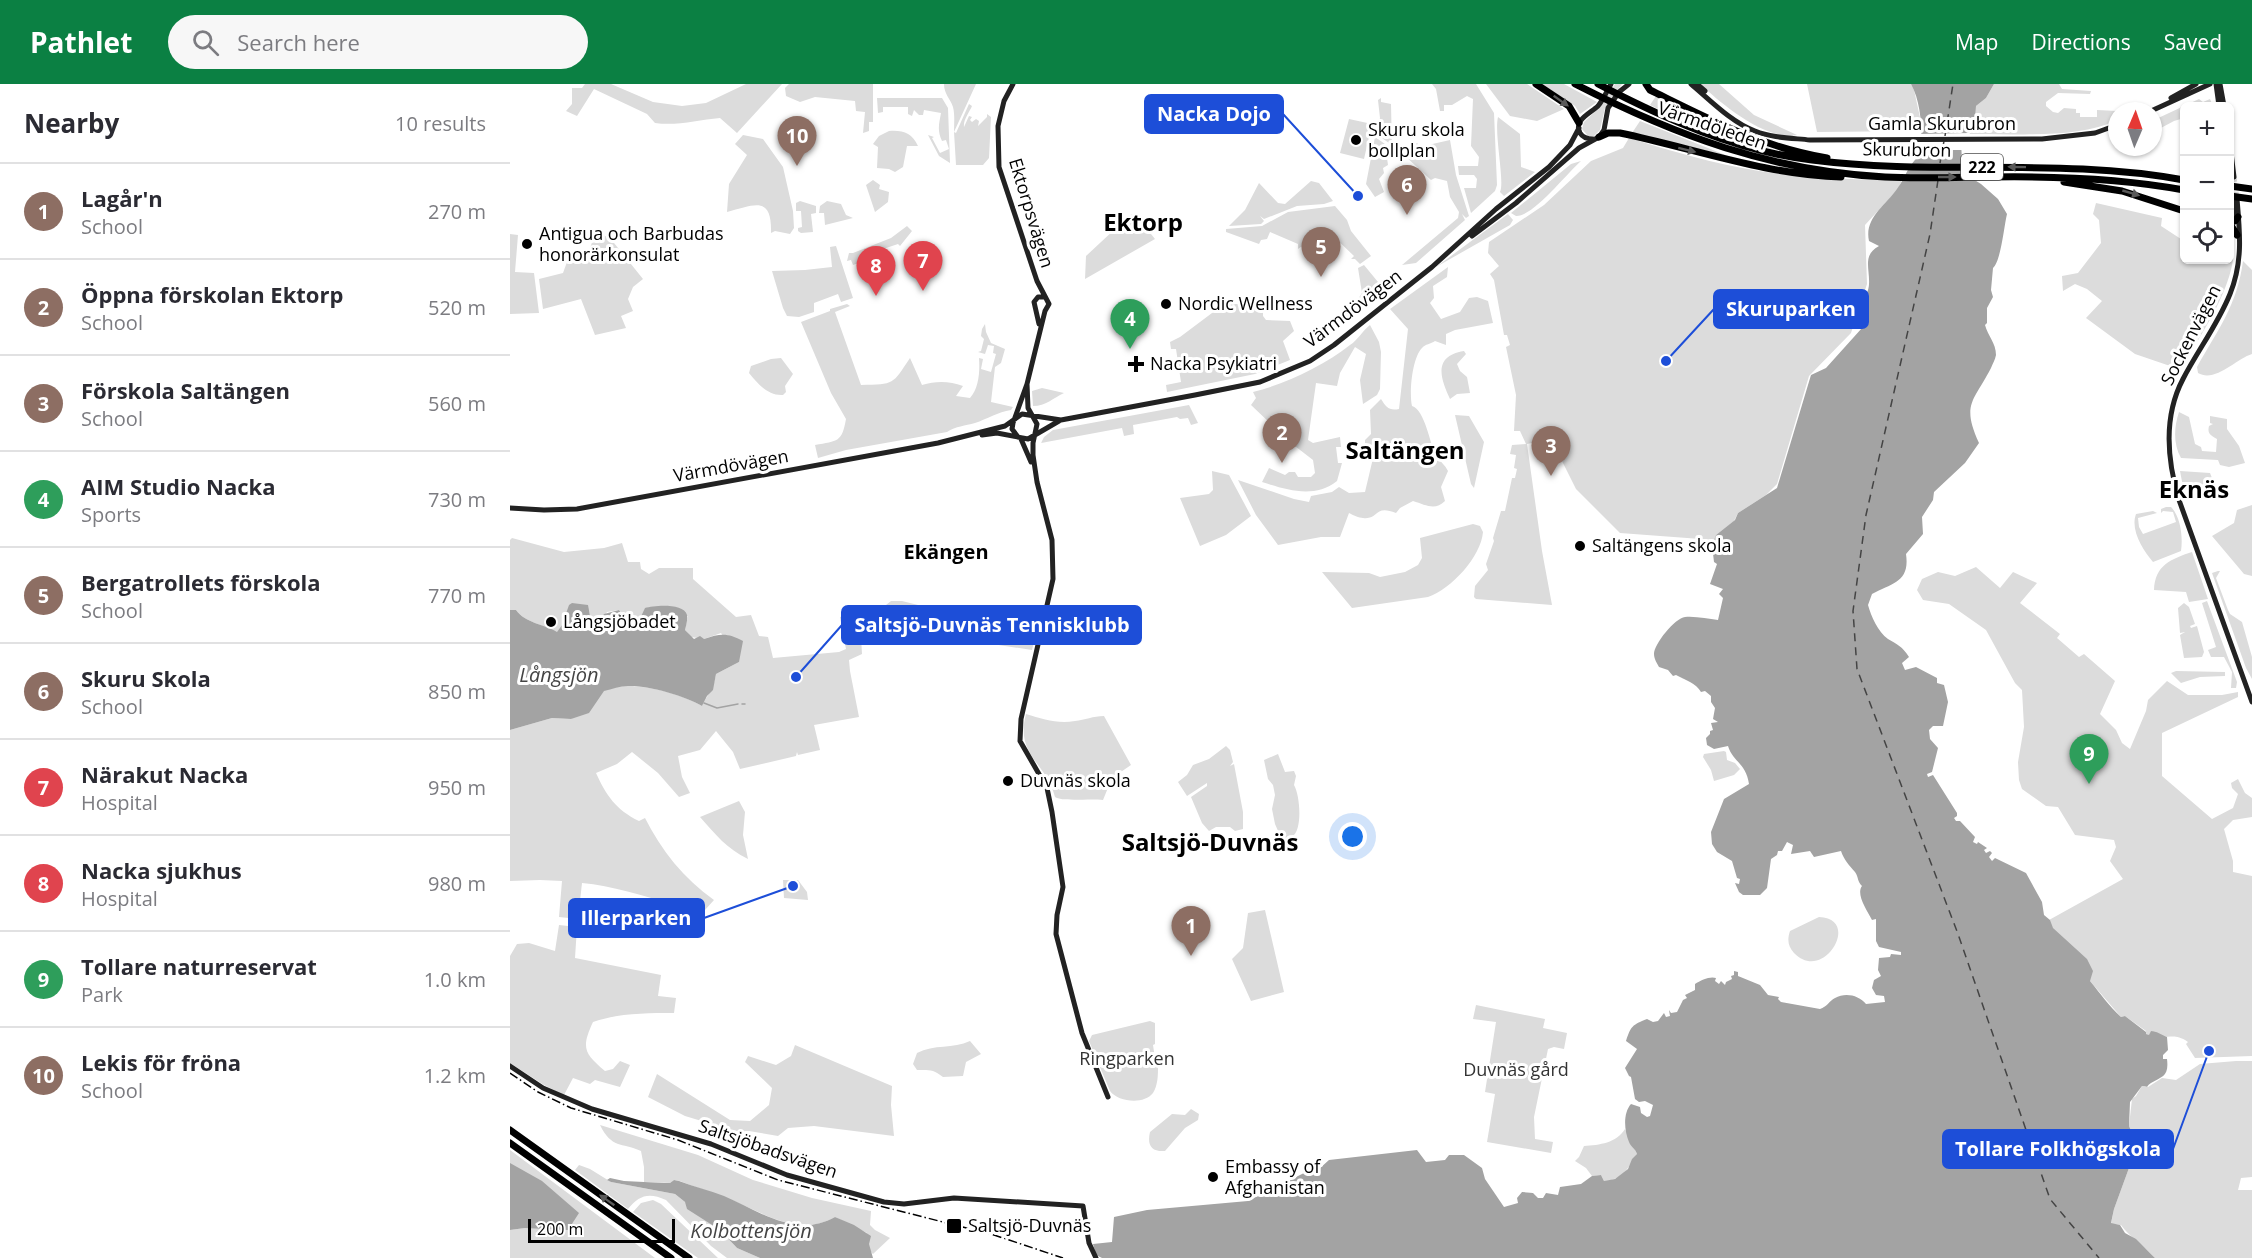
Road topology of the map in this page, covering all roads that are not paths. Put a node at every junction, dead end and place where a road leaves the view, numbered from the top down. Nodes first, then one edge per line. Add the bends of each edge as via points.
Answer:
1 (1013, 84) edge
2 (1536, 84) edge
3 (1575, 84) edge
4 (1611, 84) edge
5 (1629, 84) edge
6 (1646, 84) edge
7 (1691, 84) edge
8 (1697, 84) edge
9 (2196, 84) edge
10 (2210, 84) edge
11 (2218, 84) edge
12 (1600, 85) edge
13 (2220, 102) edge
14 (2162, 103) edge
15 (2162, 105) edge
16 (1718, 106) junction
17 (1579, 125) junction
18 (2108, 128) edge
19 (1597, 138) junction
20 (1811, 158) junction
21 (1812, 172) junction
22 (2180, 179) edge
23 (2075, 180) junction
24 (2234, 187) edge
25 (2180, 188) edge
26 (2252, 189) edge
27 (2234, 198) edge
28 (2252, 199) edge
29 (2181, 210) edge
30 (2235, 222) edge
31 (2237, 236) joint
32 (1447, 254) junction
33 (2239, 255) junction
34 (1037, 281) junction
35 (1044, 297) junction
36 (1036, 298) junction
37 (1037, 311) junction
38 (1045, 311) junction
39 (1040, 331) junction
40 (1027, 384) junction
41 (1032, 417) junction
42 (1015, 420) junction
43 (1061, 420) junction
44 (1035, 435) junction
45 (1019, 438) junction
46 (955, 439) junction
47 (1035, 473) junction
48 (510, 508) edge
49 (2252, 702) edge
50 (510, 1066) edge
51 (1108, 1097) dead end
52 (510, 1130) edge
53 (510, 1143) edge
54 (671, 1258) edge
55 (689, 1258) edge
56 (1096, 1258) edge

1 - 34 street, Ektorpsvägen via 998,126 999,167
2 -> 17 highway via 1569,106
3 - 21 highway, Värmdöleden via 1707,144
4 - 17 street, Värmdövägen via 1600,104
5 - 19 street via 1608,108 1604,130
6 - 20 highway via 1650,90 1737,133
7 - 16 street
8 - 16 street
9 - 14 street
10 - 15 street
11 - 13 street
12 - 20 highway, Värmdöleden / 222 via 1731,141
16 - 18 street, Gamla Skurubron via 1754,131 1810,140 2076,137
17 - 19 street via 1583,136
17 - 32 street, Värmdövägen via 1570,146
19 -> 21 highway via 1608,133 1627,135 1732,160
19 - 32 street, Värmdövägen via 1579,148 1516,203
22 -> 20 highway, Skurubron / 222 via 2075,168 1888,166
21 -> 23 highway, Skurubron / 222 via 1888,178
23 - 25 highway, 222 via 2115,180
23 -> 29 highway via 2122,190
24 - 26 highway
27 - 28 highway
30 - 31 highway
30 - 33 street, Sockenvägen
31 - 33 street, Sockenvägen
32 - 43 street, Värmdövägen via 1334,345 1281,374 1228,389
33 - 49 street, Sockenvägen via 2231,294 2178,389 2168,443 2182,508
34 - 35 street, Ektorpsvägen
34 - 36 street, Ektorpsvägen
35 - 36 street
35 - 38 street via 1049,304
36 - 37 street
37 - 38 street
37 - 39 street
38 - 39 street
39 - 40 street
40 - 41 street
40 - 42 street
41 - 42 street, Värmdövägen via 1022,414
41 - 43 street, Värmdövägen
41 - 44 street via 1037,424
42 - 45 street via 1012,429
42 - 46 street, Värmdövägen
43 - 44 street, Värmdövägen
44 - 45 street, Värmdövägen
44 - 47 street
45 - 46 street, Värmdövägen via 997,433
45 - 47 street via 1026,446
46 - 48 street, Värmdövägen via 577,509
47 - 51 street via 1052,540 1053,579 1021,719 1020,741 1047,788 1063,887 1056,934 1082,1033
50 - 56 street, Saltsjöbadsvägen via 549,1091 592,1109 711,1144 787,1175 884,1202 904,1204 954,1198 1083,1206 1089,1243
55 -> 52 highway
53 - 54 highway

